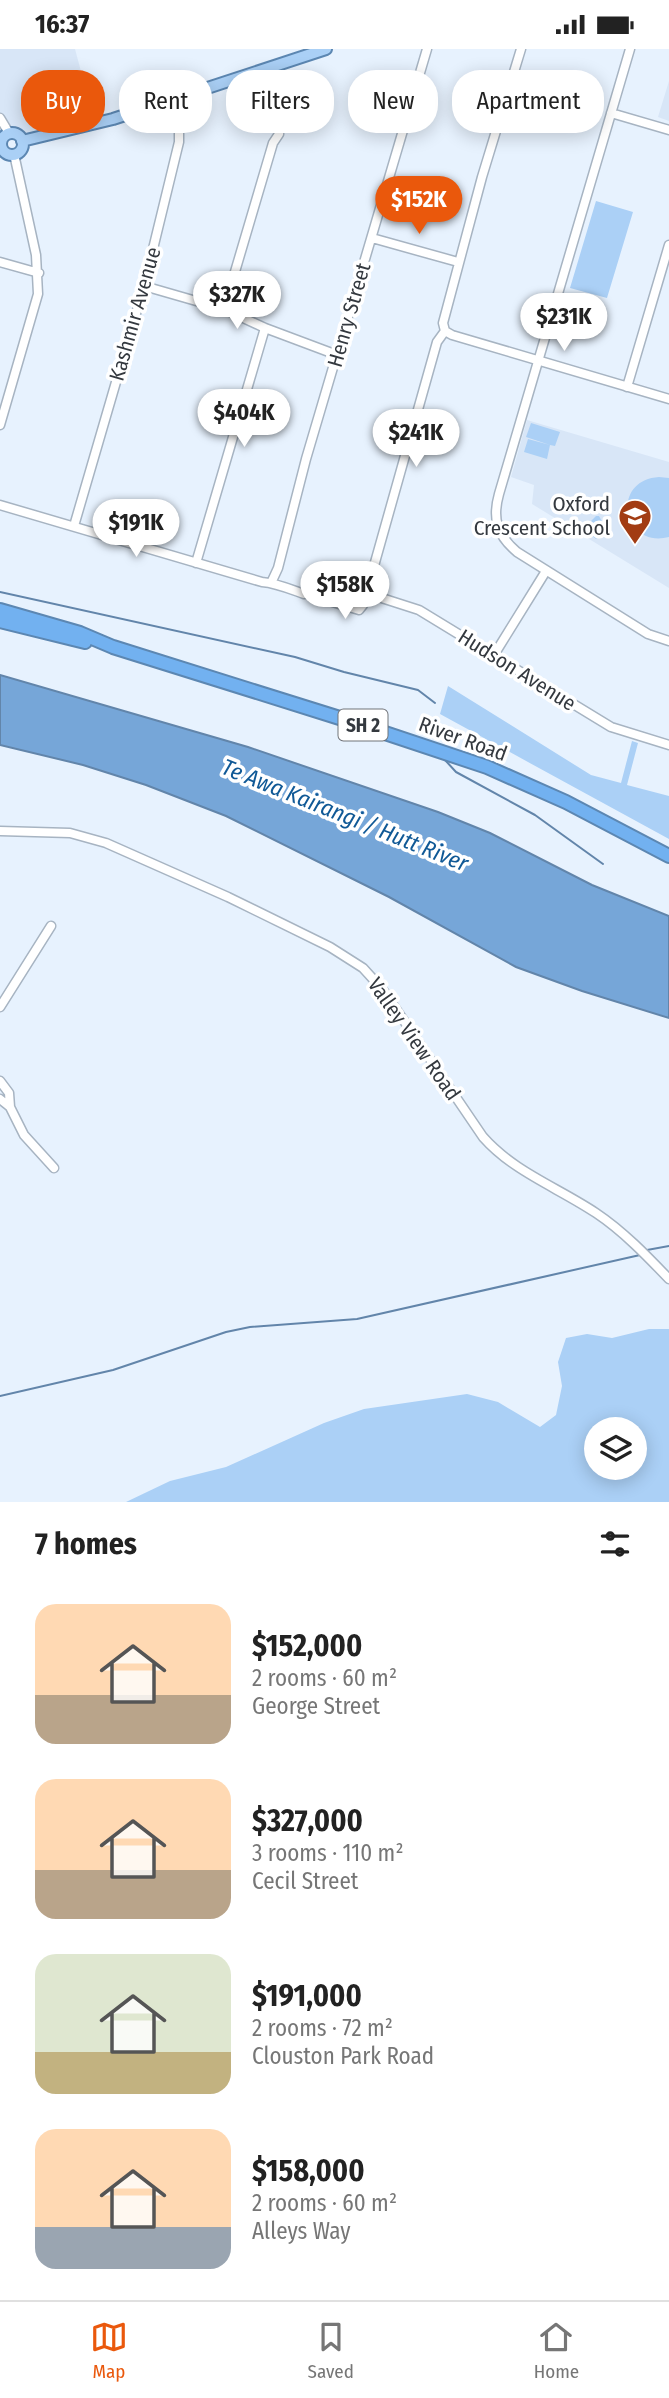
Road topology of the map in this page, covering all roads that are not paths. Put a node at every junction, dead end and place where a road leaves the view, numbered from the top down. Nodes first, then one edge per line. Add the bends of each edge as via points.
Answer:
1 (326, 49) edge
2 (427, 49) edge
3 (521, 49) edge
4 (629, 49) edge
5 (212, 87) edge
6 (611, 113) junction
7 (119, 117) edge
8 (0, 118) edge
9 (669, 130) edge
10 (9, 133) junction
11 (179, 133) edge
12 (279, 134) dead end
13 (22, 141) junction
14 (1, 146) edge
15 (14, 154) junction
16 (372, 237) junction
17 (669, 245) edge
18 (0, 262) edge
19 (458, 262) junction
20 (39, 273) junction
21 (144, 286) junction
22 (224, 309) junction
23 (265, 328) junction
24 (445, 331) junction
25 (337, 355) junction
26 (538, 361) junction
27 (628, 387) junction
28 (669, 399) edge
29 (1, 421) edge
30 (0, 505) edge
31 (74, 526) junction
32 (196, 563) junction
33 (546, 571) junction
34 (272, 581) junction
35 (366, 593) junction
36 (304, 594) dead end
37 (326, 600) dead end
38 (0, 610) edge
39 (0, 621) edge
40 (669, 641) edge
41 (113, 647) junction
42 (494, 656) junction
43 (669, 745) edge
44 (0, 831) edge
45 (669, 856) edge
46 (51, 926) dead end
47 (0, 1007) edge
48 (0, 1081) edge
49 (0, 1099) edge
50 (10, 1107) junction
51 (54, 1168) dead end
52 (669, 1279) edge

1 - 5 main road
2 - 16 street, Henry Street
3 - 19 street
4 - 6 street
6 - 9 street
6 - 26 street
7 - 13 main road
8 - 10 street
10 - 13 main road
10 - 14 main road
11 - 21 street, Kashmir Avenue
12 - 22 street
13 - 15 main road
14 - 15 main road
15 - 20 street
16 - 19 street
16 - 25 street, Henry Street
17 - 27 street
18 - 20 street
19 - 24 street
20 - 29 street via 38,294
21 - 22 street
21 - 31 street, Kashmir Avenue
22 - 23 street
23 - 25 street
23 - 32 street
24 - 26 street
24 - 35 street via 438,342
25 - 34 street, Henry Street
26 - 27 street
26 - 33 street via 494,512 508,544
27 - 28 street
30 - 31 street
31 - 32 street
32 - 34 street
33 - 40 street via 648,634
33 - 42 street
34 - 36 street
35 - 37 street via 359,610
35 - 42 street, Hudson Avenue via 419,610
38 - 41 highway, River Road / SH 2
39 - 41 highway, River Road / SH 2
41 - 45 highway, River Road / SH 2 via 487,767
42 - 43 street, Hudson Avenue via 611,727
44 - 52 street, Valley View Road via 70,833 106,843 353,960 383,990 494,1150 597,1214
46 - 47 street
48 - 50 street via 9,1093
49 - 50 street
50 - 51 street via 24,1135

